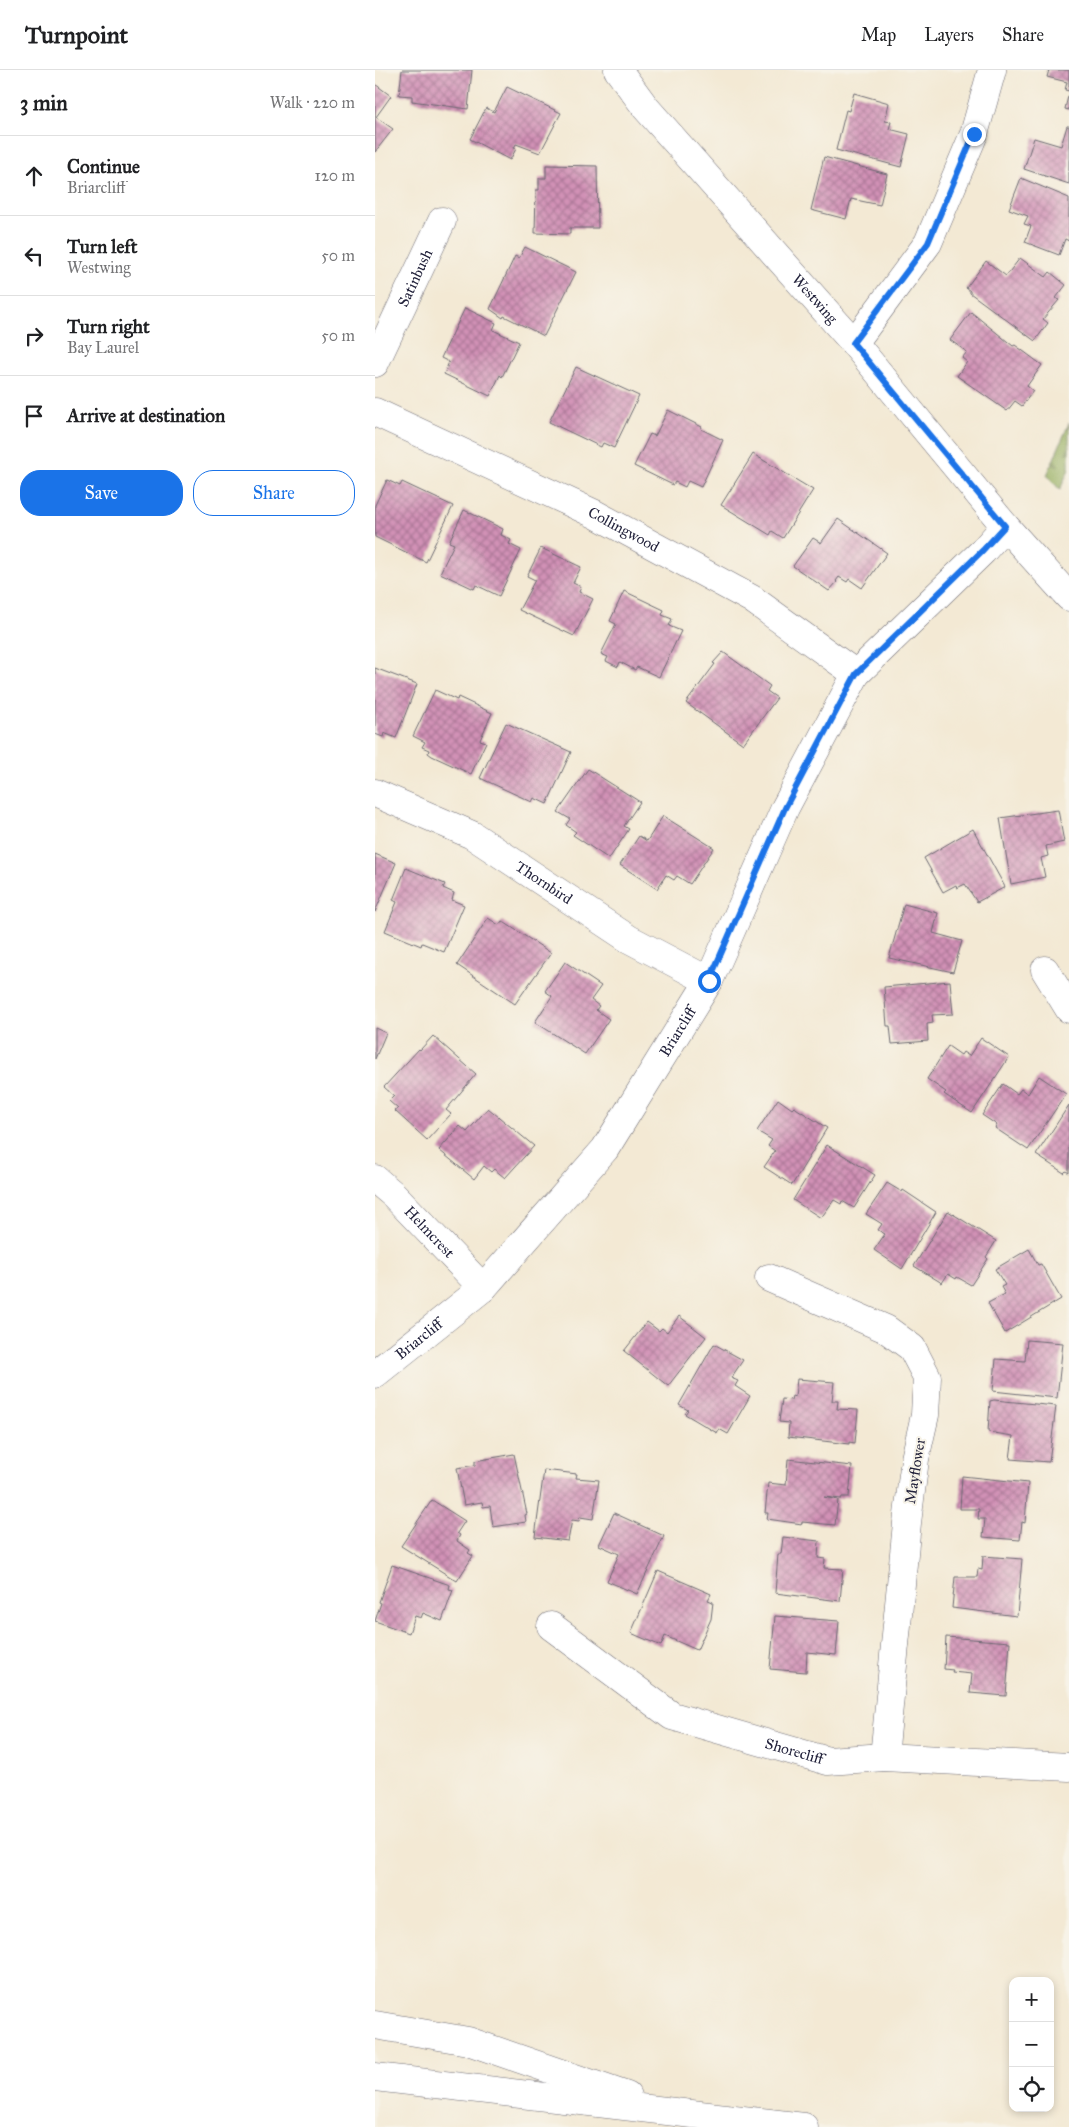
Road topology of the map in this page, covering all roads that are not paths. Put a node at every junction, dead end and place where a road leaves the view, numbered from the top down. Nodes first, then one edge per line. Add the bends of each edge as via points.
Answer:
1 (618, 70) edge
2 (992, 70) edge
3 (442, 221) dead end
4 (853, 343) junction
5 (375, 362) edge
6 (375, 412) edge
7 (1005, 526) junction
8 (1069, 597) edge
9 (856, 674) junction
10 (375, 793) edge
11 (1045, 970) dead end
12 (709, 981) junction
13 (1069, 1009) edge
14 (375, 1179) edge
15 (769, 1278) dead end
16 (483, 1288) junction
17 (375, 1374) edge
18 (551, 1626) dead end
19 (884, 1757) junction
20 (1069, 1767) edge
21 (375, 2025) edge
22 (375, 2077) edge
23 (678, 2113) junction
24 (804, 2127) edge

1 - 4 main road, Westwing via 646,108
2 - 4 main road via 974,134 928,243
3 - 5 main road, Satinbush
4 - 7 main road, Westwing
6 - 9 main road, Collingwood via 595,514 752,599
7 - 8 main road, Westwing
7 - 9 main road, Briarcliff
9 - 12 main road, Briarcliff via 785,808
10 - 12 main road, Thornbird via 472,835 629,939
11 - 13 main road
12 - 16 main road, Briarcliff via 605,1149
14 - 16 main road, Helmcrest
15 - 19 main road, Mayflower via 886,1329 912,1348 927,1378 925,1415 915,1459 907,1523
16 - 17 main road, Briarcliff
18 - 19 main road, Shorecliff via 672,1716 828,1760
19 - 20 main road, Shorecliff
21 - 23 main road via 468,2041
22 - 23 main road
23 - 24 main road

